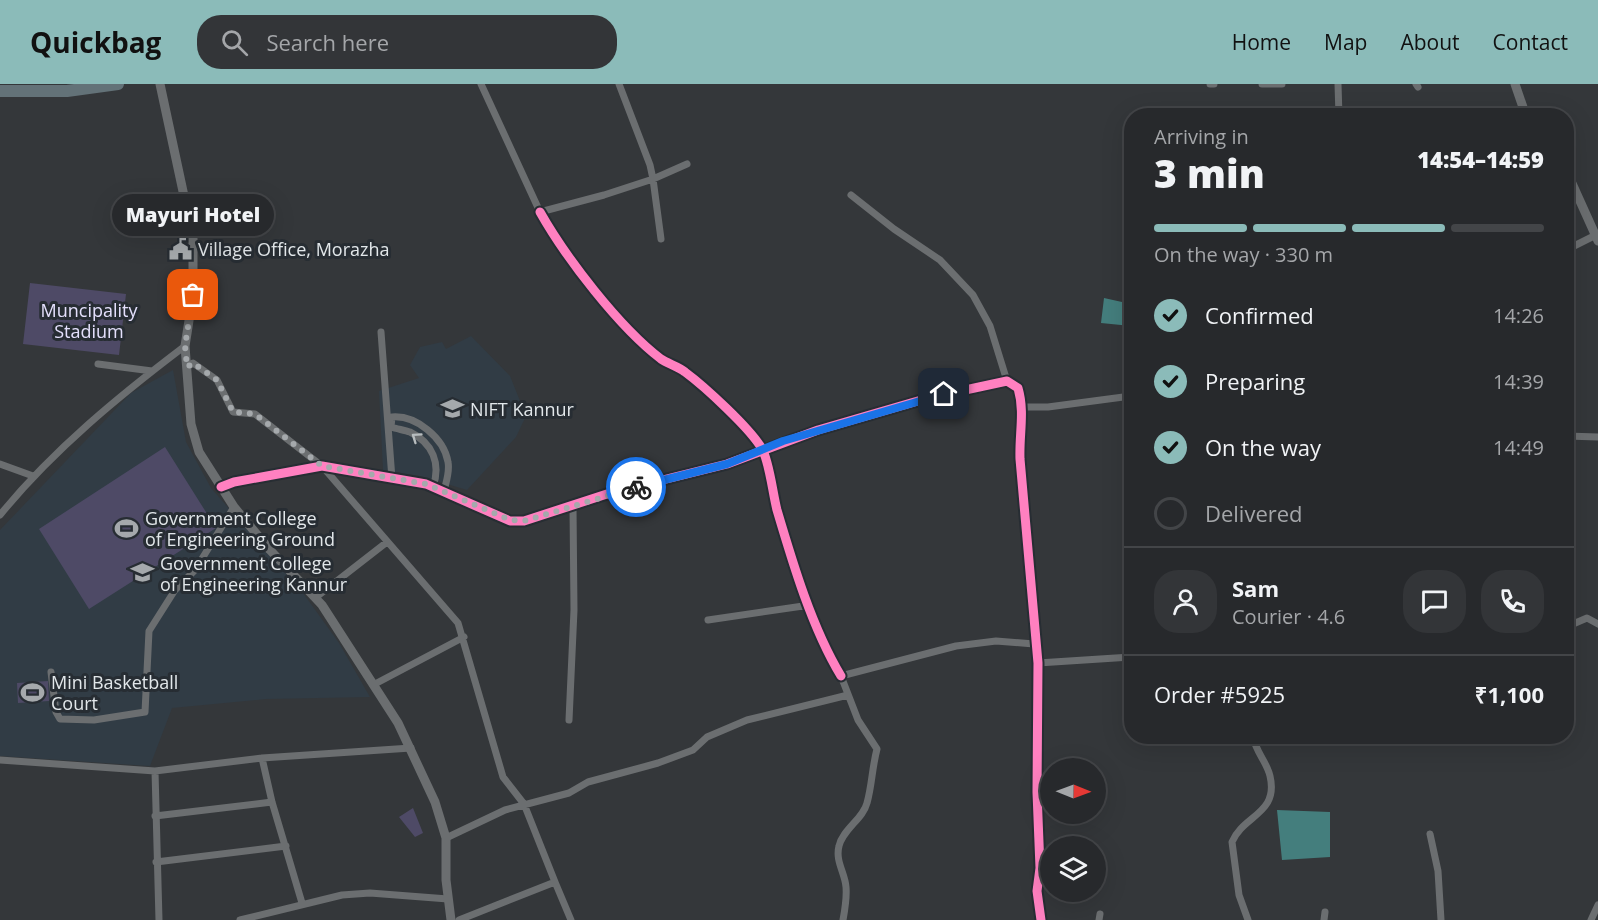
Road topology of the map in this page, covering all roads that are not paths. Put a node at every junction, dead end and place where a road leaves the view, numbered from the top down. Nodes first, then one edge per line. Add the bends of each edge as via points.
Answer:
1 (118, 84) edge
2 (160, 84) edge
3 (481, 84) edge
4 (619, 84) edge
5 (1262, 84) edge
6 (1282, 84) edge
7 (1338, 84) edge
8 (1515, 84) edge
9 (0, 91) edge
10 (1339, 108) edge
11 (1523, 108) edge
12 (687, 164) dead end
13 (652, 179) junction
14 (1574, 187) edge
15 (851, 195) dead end
16 (540, 212) junction
17 (1597, 237) edge
18 (661, 239) dead end
19 (1574, 247) edge
20 (381, 332) dead end
21 (185, 346) junction
22 (98, 363) dead end
23 (187, 367) junction
24 (152, 371) junction
25 (1007, 381) junction
26 (1124, 397) edge
27 (1023, 407) junction
28 (1574, 436) edge
29 (1598, 437) edge
30 (762, 449) junction
31 (0, 464) edge
32 (322, 466) junction
33 (33, 476) junction
34 (392, 479) junction
35 (221, 487) junction
36 (433, 487) junction
37 (444, 491) junction
38 (573, 506) junction
39 (234, 507) junction
40 (0, 514) edge
41 (387, 542) junction
42 (315, 598) junction
43 (810, 605) junction
44 (708, 620) dead end
45 (1574, 624) edge
46 (1598, 624) edge
47 (464, 637) junction
48 (1034, 644) junction
49 (1124, 657) edge
50 (1038, 663) junction
51 (51, 672) dead end
52 (841, 676) junction
53 (373, 685) junction
54 (848, 695) junction
55 (569, 720) dead end
56 (1256, 744) edge
57 (411, 748) junction
58 (262, 758) junction
59 (0, 760) edge
60 (155, 771) junction
61 (272, 802) junction
62 (524, 804) junction
63 (155, 816) junction
64 (1430, 834) dead end
65 (446, 838) junction
66 (286, 846) junction
67 (156, 862) junction
68 (555, 882) junction
69 (448, 899) junction
70 (302, 903) junction
71 (1598, 905) edge
72 (159, 920) edge
73 (240, 920) edge
74 (451, 920) edge
75 (459, 920) edge
76 (571, 920) edge
77 (843, 920) edge
78 (1041, 920) edge
79 (1248, 920) edge
80 (1441, 920) edge
81 (1591, 920) edge

1 - 9 highway via 67,91
2 - 21 main road via 193,238 193,295
3 - 16 street
4 - 13 street
5 - 6 street
7 - 10 street
8 - 11 main road
12 - 13 street
13 - 16 street
13 - 18 street
14 - 17 main road
15 - 25 street via 940,260 973,295 990,326
16 - 30 street via 560,246 621,320 662,360 684,371 731,413
17 - 19 street
20 - 34 street
21 - 23 main road
21 - 24 street
22 - 24 street
23 - 32 street via 193,363 217,380 233,412 255,414
23 - 35 main road via 191,424 199,452
24 - 33 street
25 - 27 street via 1018,388
25 - 30 street via 928,398
26 - 27 street
27 - 48 street via 1020,459 1036,624
28 - 29 street
30 - 38 street via 727,464
30 - 43 street via 780,519
31 - 33 street
32 - 34 street
32 - 35 street
32 - 41 street
33 - 40 street
34 - 36 street
35 - 39 main road
36 - 37 street
36 -> 37 street via 438,465 431,450 414,435 391,427 392,417 430,431 447,458
37 - 38 street via 510,520 524,521
38 - 55 street
39 - 42 main road
39 - 51 street via 195,570 175,590 149,631 145,712 94,720 60,719
41 - 42 street
41 - 47 street via 458,622
42 - 53 main road via 338,627
43 - 44 street
43 - 52 street
45 - 46 street via 1587,618
47 - 53 street
47 - 62 street via 503,777
48 - 50 street
48 - 52 street via 996,641 956,646
49 - 50 street
50 - 78 street via 1037,891
52 - 54 street
53 - 57 main road
54 - 62 street via 747,720 664,761
54 - 77 street via 858,720 877,749 867,804 838,846 838,864 846,885
56 - 79 street via 1270,775 1269,802 1232,842 1239,896
57 - 58 street
57 - 65 main road
58 - 60 street
58 - 61 street
59 - 60 street
60 - 63 street
61 - 63 street
61 - 66 street
62 - 65 street
62 - 68 street
63 - 67 street
64 - 80 street via 1438,871
65 - 69 main road
66 - 67 street
66 - 70 street
67 - 72 street
68 - 75 street
68 - 76 street
69 - 70 street via 370,893
69 - 74 main road
70 - 73 street
71 - 81 street

